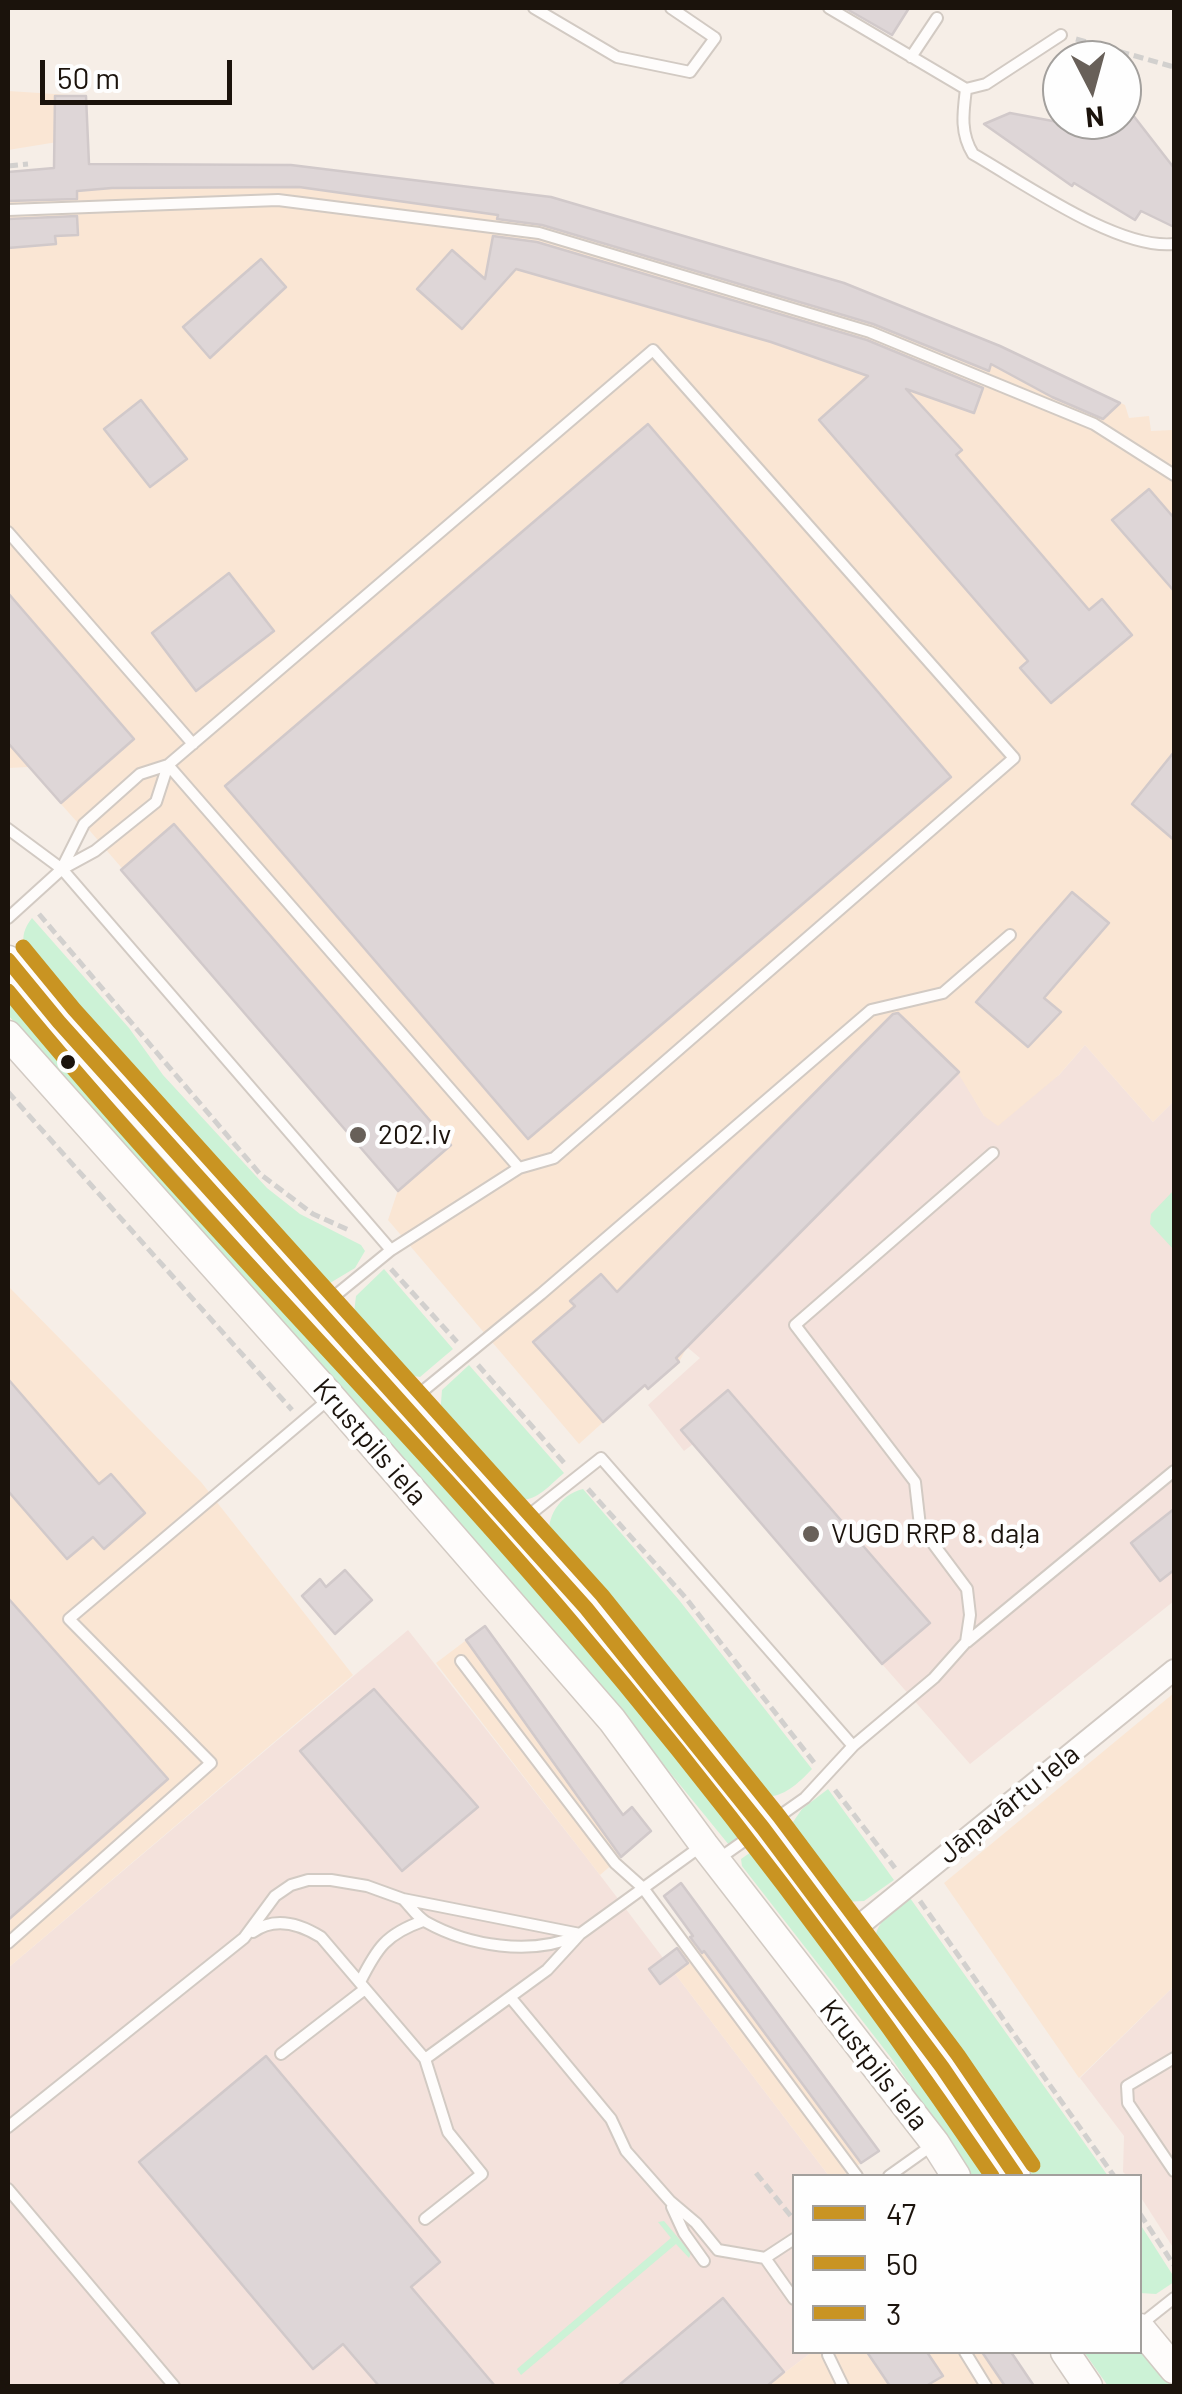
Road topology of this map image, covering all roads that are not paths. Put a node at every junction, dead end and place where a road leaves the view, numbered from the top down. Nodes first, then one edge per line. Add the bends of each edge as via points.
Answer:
1 (534, 8) edge
2 (671, 8) edge
3 (830, 8) edge
4 (937, 18) dead end
5 (1061, 35) road end
6 (910, 58) junction
7 (966, 89) junction
8 (8, 210) edge
9 (1174, 244) edge
10 (1174, 475) edge
11 (8, 532) edge
12 (193, 744) junction
13 (168, 765) junction
14 (8, 829) edge
15 (62, 869) junction
16 (8, 918) edge
17 (1010, 935) dead end
18 (8, 960) edge
19 (8, 1035) edge
20 (993, 1154) dead end
21 (519, 1168) junction
22 (386, 1255) junction
23 (318, 1310) junction
24 (331, 1397) junction
25 (406, 1405) junction
26 (1174, 1471) edge
27 (514, 1526) junction
28 (966, 1642) junction
29 (461, 1660) dead end
30 (1174, 1670) edge
31 (853, 1746) junction
32 (763, 1828) junction
33 (710, 1853) junction
34 (643, 1888) junction
35 (403, 1899) junction
36 (423, 1921) junction
37 (580, 1934) junction
38 (244, 1938) junction
39 (844, 1938) junction
40 (8, 1943) edge
41 (363, 1985) junction
42 (510, 1997) junction
43 (281, 2054) dead end
44 (1174, 2058) edge
45 (425, 2060) junction
46 (8, 2127) edge
47 (935, 2143) junction
48 (1174, 2171) edge
49 (856, 2174) edge
50 (892, 2174) edge
51 (955, 2174) edge
52 (1015, 2174) edge
53 (8, 2189) edge
54 (670, 2201) junction
55 (425, 2219) dead end
56 (792, 2240) edge
57 (764, 2258) junction
58 (704, 2262) dead end
59 (792, 2296) edge
60 (1174, 2298) edge
61 (1142, 2324) edge
62 (1142, 2329) edge
63 (966, 2354) edge
64 (1066, 2354) edge
65 (828, 2355) dead end
66 (1174, 2369) edge
67 (174, 2386) edge
68 (843, 2386) edge
69 (986, 2386) edge
70 (1088, 2386) edge

1 - 2 lane via 617,57 690,72 715,38
3 - 6 lane
4 - 6 lane
5 - 7 lane via 986,84
6 - 7 lane
7 - 9 lane via 962,122 973,154 1110,231 1136,242
8 - 10 lane via 278,200 539,233 870,332 1094,424
11 - 12 lane
12 - 13 lane
12 - 21 lane via 653,350 1014,758 554,1158
13 - 15 lane via 140,774 84,824
13 - 15 lane via 156,802
13 - 21 lane
14 - 15 lane
15 - 16 lane
15 - 22 lane
17 - 25 lane via 943,993 871,1010
18 - 23 main road, Krustpils iela
19 - 24 main road, Krustpils iela
20 - 28 lane via 795,1325 915,1482 920,1526 967,1589
21 - 22 lane
22 - 23 lane
23 - 25 main road, Krustpils iela
24 - 33 main road, Krustpils iela via 612,1720
24 - 40 lane via 69,1619 211,1762
25 - 27 main road, Krustpils iela
26 - 28 lane
27 - 31 lane via 601,1458
27 - 32 main road, Krustpils iela
28 - 31 lane
29 - 34 lane via 592,1835
30 - 39 street, Jāņavārtu iela
31 - 32 lane via 805,1798
32 - 33 lane
32 - 39 main road, Krustpils iela
33 - 34 lane
33 - 47 main road, Krustpils iela
34 - 37 lane
34 - 49 lane
35 - 36 lane
35 - 37 lane
35 - 38 lane via 367,1886 308,1880 275,1896
36 - 37 lane via 506,1948
36 - 41 lane via 399,1929 375,1950
37 - 42 lane
38 - 41 lane via 261,1926 302,1926 322,1938
38 - 46 lane
39 - 52 main road, Krustpils iela
41 - 43 lane
41 - 45 lane
42 - 45 lane
42 - 54 lane
44 - 48 lane via 1127,2086 1128,2103
45 - 55 lane via 448,2132 482,2174
47 - 50 lane
47 - 51 main road, Krustpils iela
53 - 67 lane
54 - 57 lane via 718,2250
54 - 58 lane
56 - 57 lane
57 - 59 lane
60 - 61 lane
62 - 66 main road
63 - 69 lane
64 - 70 main road
65 - 68 lane

